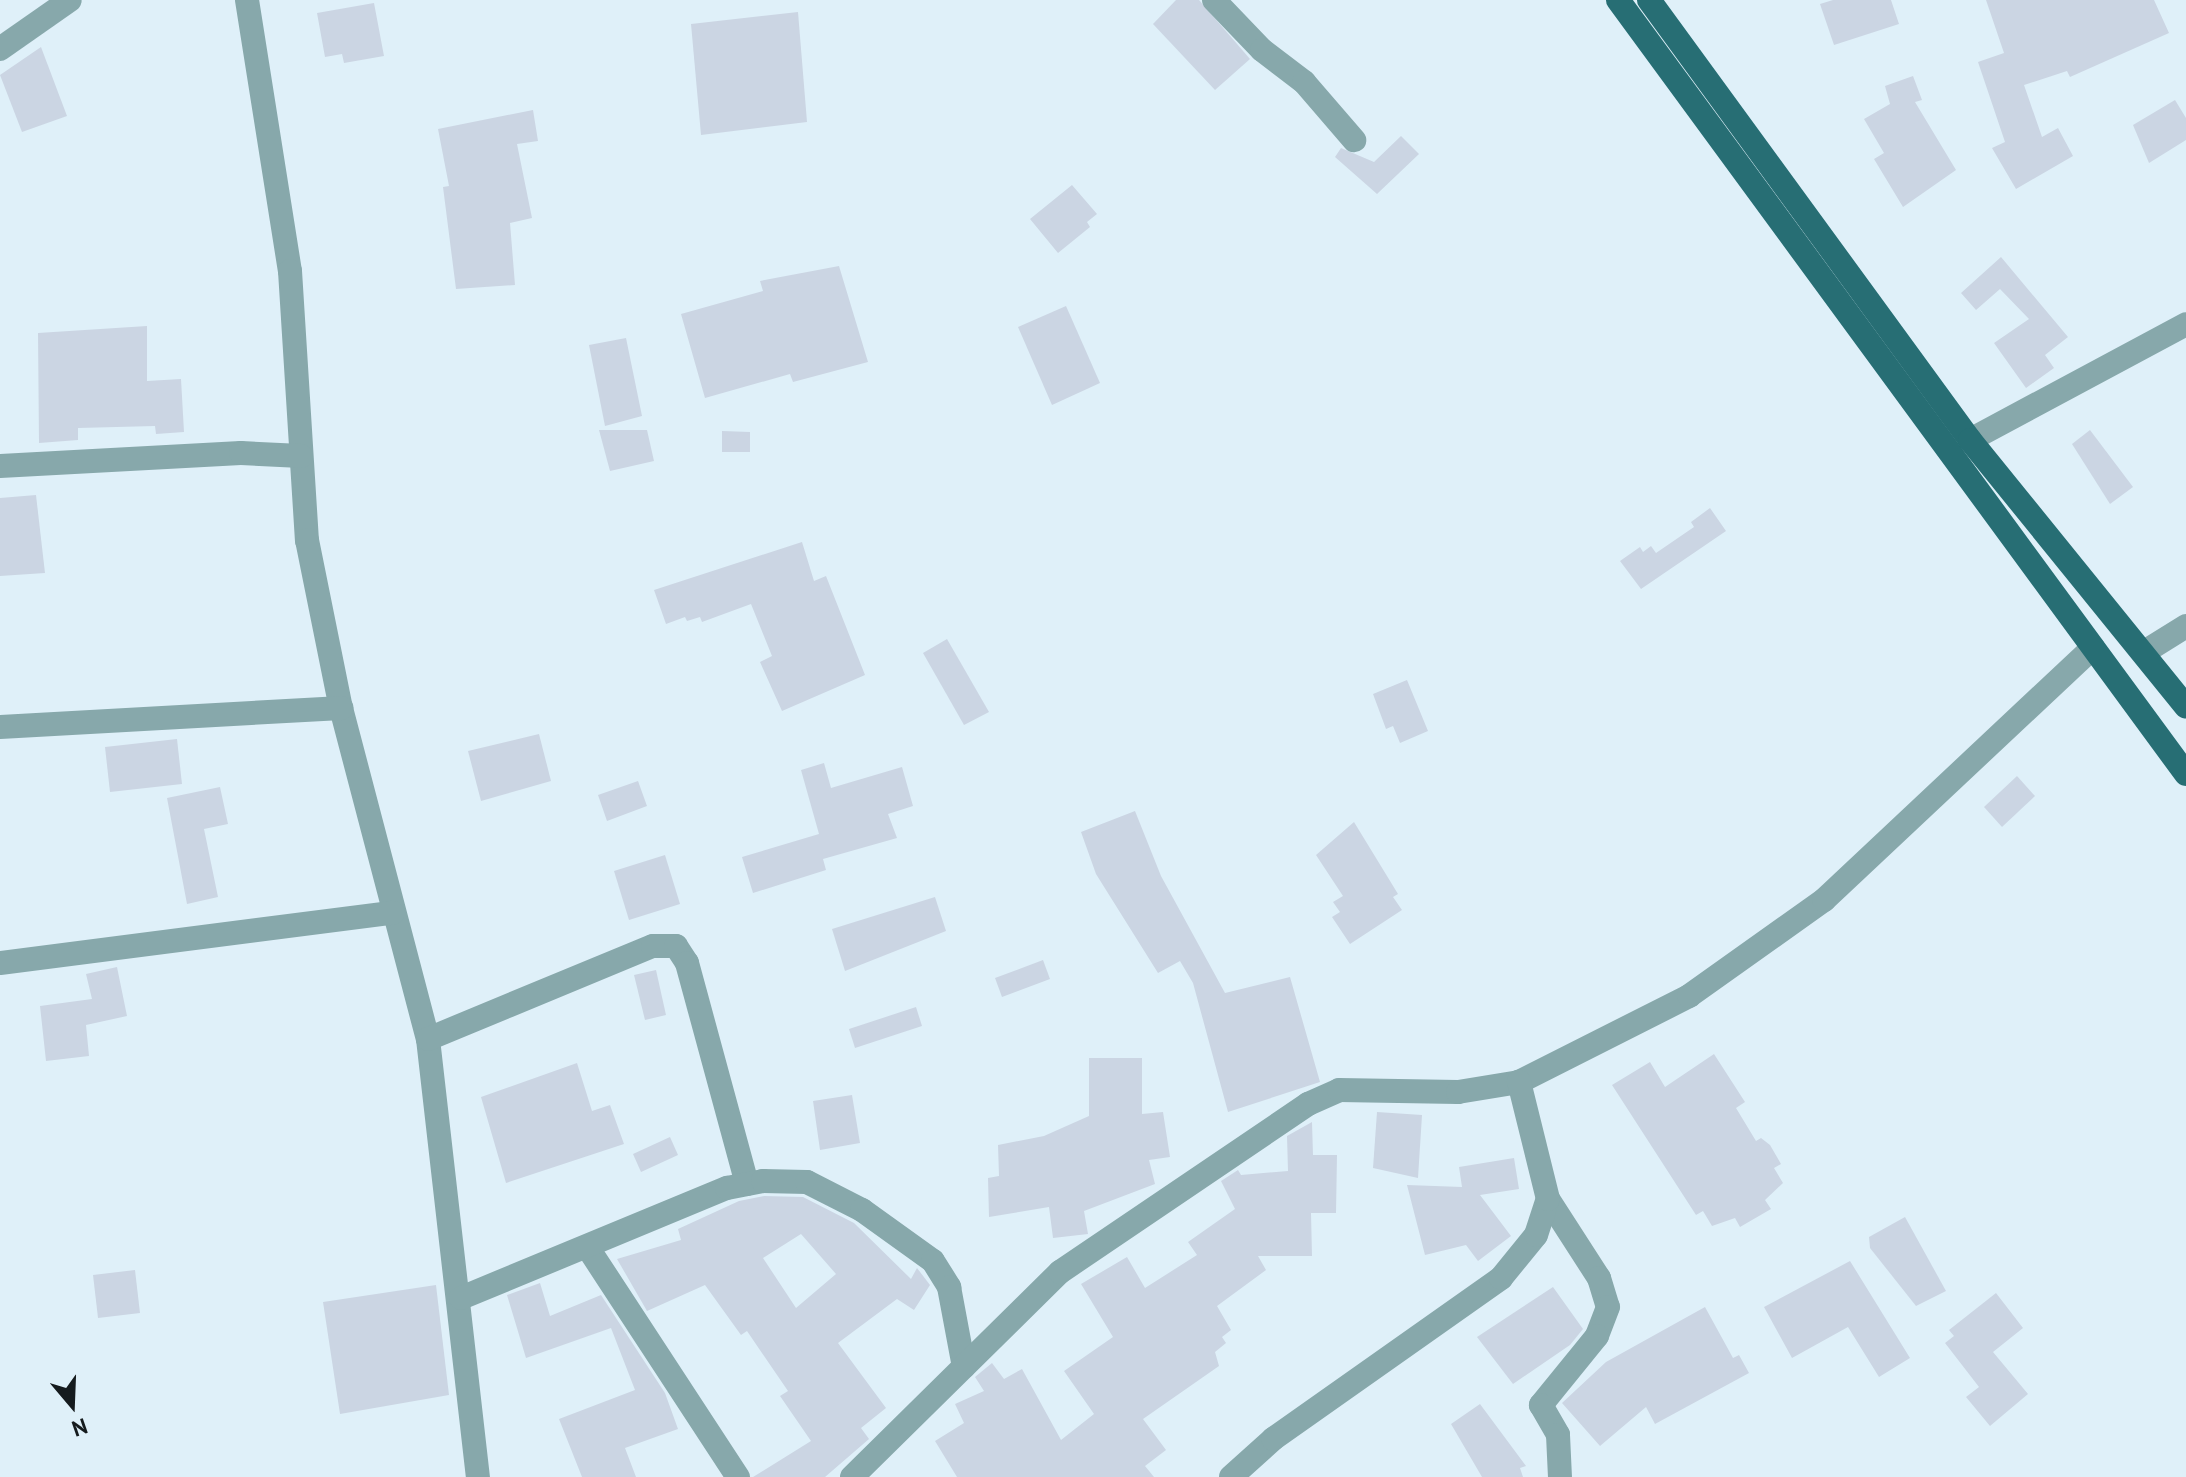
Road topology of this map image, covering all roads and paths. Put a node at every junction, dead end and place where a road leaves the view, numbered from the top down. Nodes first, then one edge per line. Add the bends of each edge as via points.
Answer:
1 (70, 0) edge
2 (247, 0) edge
3 (1214, 0) edge
4 (1618, 0) edge
5 (1649, 0) edge
6 (0, 49) edge
7 (1354, 140) dead end
8 (2186, 324) edge
9 (1970, 440) junction
10 (301, 456) junction
11 (0, 466) edge
12 (2186, 626) edge
13 (2093, 647) junction
14 (2146, 651) junction
15 (2186, 707) edge
16 (341, 708) junction
17 (0, 727) edge
18 (2186, 774) edge
19 (393, 913) junction
20 (0, 963) edge
21 (428, 1039) junction
22 (1519, 1082) junction
23 (747, 1184) junction
24 (1548, 1199) junction
25 (588, 1248) junction
26 (461, 1298) junction
27 (964, 1367) junction
28 (478, 1477) edge
29 (738, 1477) edge
30 (852, 1477) edge
31 (1231, 1477) edge
32 (1560, 1477) edge

1 - 6 street
2 - 10 street via 290,271
3 - 7 street via 1262,50 1304,82
4 - 13 main road
5 - 9 main road
8 - 9 street
9 - 14 main road
10 - 11 street via 241,453
10 - 16 street via 307,540
12 - 14 street
13 - 18 main road
13 - 22 street via 1824,900 1689,996
14 - 15 main road
16 - 17 street
16 - 19 street
19 - 20 street
19 - 21 street
21 - 23 street via 653,946 676,946 687,963
21 - 26 street
22 - 24 street
22 - 27 street via 1458,1092 1339,1090 1308,1104 1060,1272
23 - 25 street
23 - 27 street via 807,1182 862,1210 933,1261 949,1287
24 - 31 street via 1536,1235 1501,1278 1273,1439
24 - 32 street via 1599,1278 1608,1307 1597,1336 1541,1405 1558,1435
25 - 26 street
25 - 29 street
26 - 28 street
27 - 30 street

